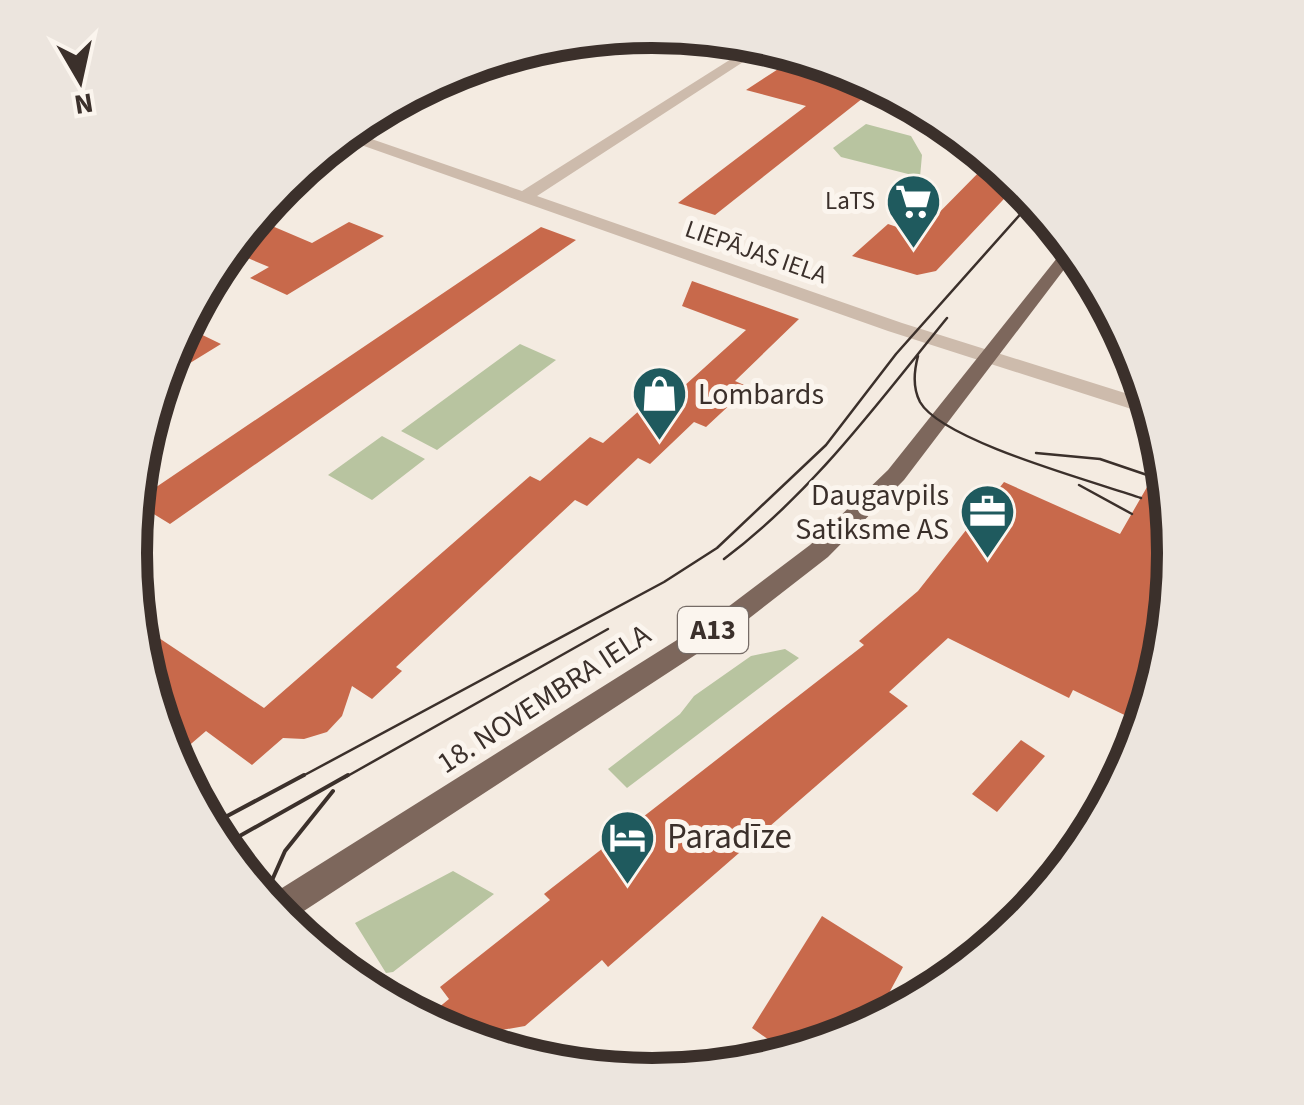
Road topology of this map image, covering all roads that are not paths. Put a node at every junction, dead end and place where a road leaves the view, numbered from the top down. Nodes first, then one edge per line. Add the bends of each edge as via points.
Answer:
1 (745, 56) edge
2 (362, 140) edge
3 (524, 197) junction
4 (1063, 259) edge
5 (991, 356) junction
6 (1134, 403) edge
7 (288, 903) edge

1 - 3 street
2 - 3 street, LIEPĀJAS IELA
3 - 5 street, LIEPĀJAS IELA
4 - 5 main road, 18. NOVEMBRA IELA / A13
5 - 6 street, LIEPĀJAS IELA
5 - 7 main road, 18. NOVEMBRA IELA / A13 via 896,475 819,551 729,620

